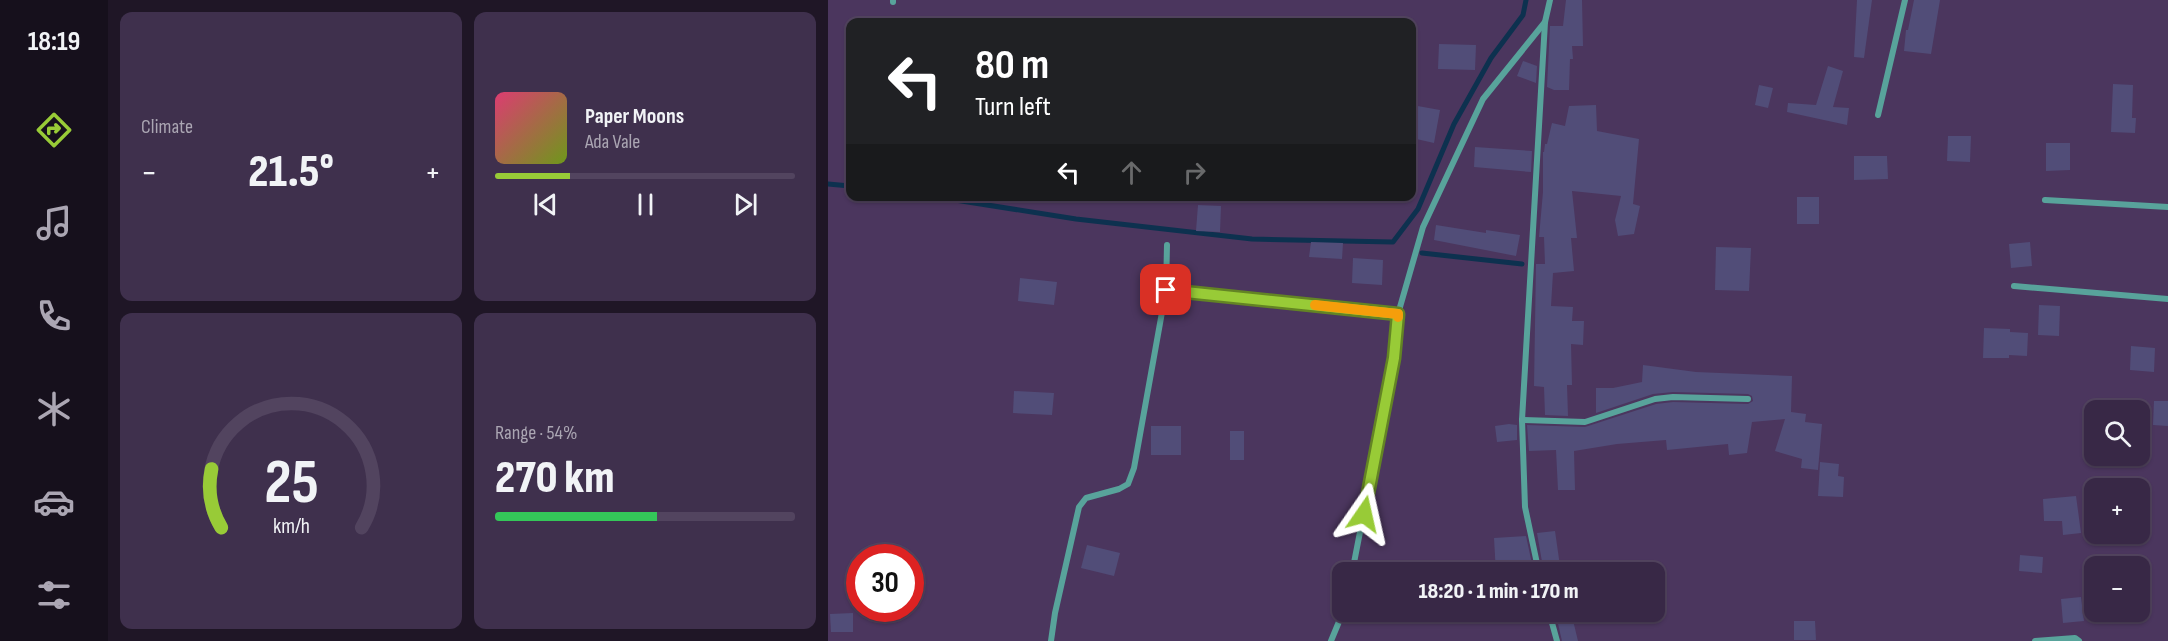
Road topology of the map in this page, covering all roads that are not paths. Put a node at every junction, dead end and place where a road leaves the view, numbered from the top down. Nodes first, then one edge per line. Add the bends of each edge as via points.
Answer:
1 (1550, 0) edge
2 (1905, 0) edge
3 (1545, 22) junction
4 (1878, 115) dead end
5 (2046, 200) dead end
6 (2168, 207) edge
7 (1167, 244) dead end
8 (2013, 286) dead end
9 (1166, 290) junction
10 (2168, 299) edge
11 (1398, 314) junction
12 (1748, 399) dead end
13 (1522, 420) junction
14 (1354, 562) edge
15 (1537, 562) edge
16 (1339, 622) edge
17 (1552, 622) edge
18 (1051, 641) edge
19 (1331, 641) edge
20 (1557, 641) edge
21 (2036, 641) edge
22 (2079, 641) edge

1 - 3 street
2 - 4 street
3 - 11 street via 1483,99 1424,227
3 - 13 street
5 - 6 street
7 - 9 street
8 - 10 street
9 - 11 street
9 - 18 street via 1134,468 1128,484 1086,498 1079,507
11 - 14 street via 1394,358
12 - 13 street via 1673,397 1585,422
13 - 15 street via 1525,507
16 - 19 street
17 - 20 street
21 - 22 street

